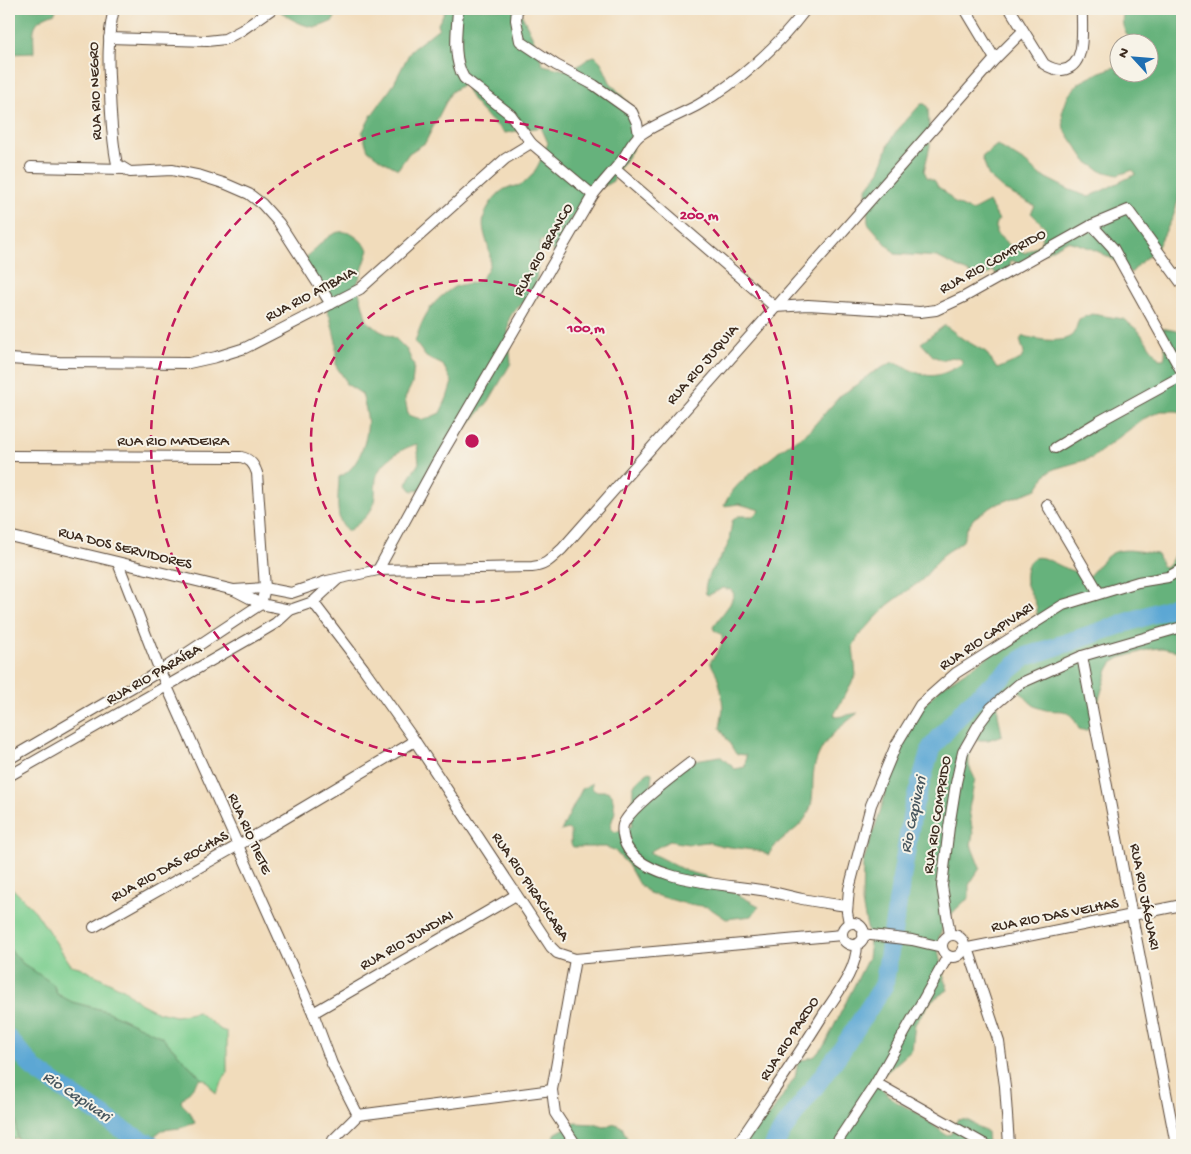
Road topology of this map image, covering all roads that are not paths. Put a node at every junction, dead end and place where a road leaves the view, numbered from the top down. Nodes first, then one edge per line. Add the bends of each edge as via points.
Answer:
1 (114, 9) edge
2 (272, 9) edge
3 (458, 9) edge
4 (517, 9) edge
5 (806, 9) edge
6 (965, 9) edge
7 (1010, 9) edge
8 (1082, 9) edge
9 (1023, 31) junction
10 (109, 38) junction
11 (995, 59) junction
12 (639, 135) junction
13 (531, 143) junction
14 (31, 166) dead end
15 (615, 168) junction
16 (124, 169) junction
17 (593, 195) junction
18 (1092, 225) junction
19 (1182, 284) edge
20 (331, 304) junction
21 (774, 307) junction
22 (9, 359) edge
23 (1182, 372) edge
24 (1182, 376) edge
25 (1056, 448) dead end
26 (9, 456) edge
27 (1047, 505) dead end
28 (9, 536) edge
29 (118, 563) junction
30 (1182, 569) edge
31 (378, 570) junction
32 (338, 579) junction
33 (265, 588) junction
34 (234, 590) junction
35 (291, 593) junction
36 (1099, 593) junction
37 (313, 602) junction
38 (261, 604) junction
39 (290, 610) junction
40 (1182, 626) edge
41 (1082, 656) junction
42 (160, 671) junction
43 (167, 685) junction
44 (415, 741) junction
45 (9, 759) edge
46 (690, 763) dead end
47 (9, 776) edge
48 (237, 846) junction
49 (516, 895) junction
50 (847, 906) junction
51 (1182, 906) edge
52 (1133, 916) junction
53 (850, 923) junction
54 (94, 927) dead end
55 (863, 934) junction
56 (842, 935) junction
57 (950, 935) junction
58 (857, 944) junction
59 (942, 947) junction
60 (966, 948) junction
61 (948, 956) junction
62 (575, 959) junction
63 (313, 1013) junction
64 (876, 1083) junction
65 (552, 1090) junction
66 (358, 1115) junction
67 (333, 1140) dead end
68 (576, 1145) edge
69 (737, 1145) edge
70 (835, 1145) edge
71 (986, 1145) edge
72 (1008, 1145) edge
73 (1176, 1145) edge

1 - 10 street, RUA RIO NEGRO
2 - 10 street via 225,39
3 - 13 street via 456,45 460,71 464,78 511,115
4 - 12 street via 520,41 632,112
5 - 12 street, RUA RIO BRANCO via 761,58 731,83 699,105
6 - 11 street
7 - 9 street
8 - 9 street via 1079,57 1076,64 1065,70 1044,64
9 - 11 street, RUA RIO JUQUIA
10 - 16 street, RUA RIO NEGRO via 112,138 117,164
11 - 21 street, RUA RIO JUQUIA
12 - 15 street, RUA RIO BRANCO
13 - 17 street
13 - 20 street, RUA RIO ATIBAIA via 505,160 360,289
14 - 16 street
15 - 17 street, RUA RIO BRANCO
15 - 21 street
16 - 20 street via 130,172 172,170 201,176 249,194 279,223
17 - 31 street, RUA RIO BRANCO via 437,462
18 - 19 street, RUA RIO COMPRIDO via 1128,210
18 - 21 street, RUA RIO COMPRIDO via 964,298 936,310 920,312 808,305
18 - 23 street via 1113,248
20 - 22 street, RUA RIO ATIBAIA via 245,348 189,363
21 - 31 street, RUA RIO JUQUIA via 546,564 540,567
24 - 25 street
26 - 33 street, RUA RIO MADEIRA via 247,458 256,473
27 - 36 street
28 - 29 street, RUA DOS SERVIDORES
29 - 34 street, RUA DOS SERVIDORES
29 - 42 street, RUA RIO TIETE
30 - 36 street, RUA RIO CAPIVARI via 1168,577
31 - 32 street, RUA RIO JUQUIA
32 - 35 street, RUA RIO JUQUIA
32 - 37 street, RUA RIO JUQUIA
33 - 34 street, RUA DOS SERVIDORES
33 - 35 street, RUA DOS SERVIDORES
33 - 38 street, RUA RIO MADEIRA
34 - 38 street, RUA DOS SERVIDORES
35 - 39 street
36 - 50 street, RUA RIO CAPIVARI via 1063,605 1006,640 956,673 920,705 896,745 871,805
37 - 39 street, RUA RIO PARAÍBA
37 - 44 street, RUA RIO PIRACICABA
38 - 39 street, RUA DOS SERVIDORES
38 - 42 street, RUA RIO PARAÍBA
39 - 43 street, RUA RIO PARAÍBA via 276,623
40 - 41 street, RUA RIO COMPRIDO
41 - 52 street, RUA RIO JÁGUARI
41 - 57 street, RUA RIO COMPRIDO via 1019,684 1005,694 979,724 963,752 942,886
42 - 43 street, RUA RIO TIETE
42 - 45 street, RUA RIO PARAÍBA
43 - 47 street, RUA RIO PARAÍBA
43 - 48 street, RUA RIO TIETE
44 - 48 street, RUA RIO DAS ROCHAS
44 - 49 street, RUA RIO PIRACICABA
46 - 50 street via 636,807 623,825 627,848 637,858 658,870 704,883
48 - 54 street, RUA RIO DAS ROCHAS
48 - 63 street, RUA RIO TIETE
49 - 62 street, RUA RIO PIRACICABA via 551,947 557,953
49 - 63 street, RUA RIO JUNDIAI
50 - 53 street, RUA RIO CAPIVARI
51 - 52 street, RUA RIO DAS VELHAS
52 - 60 street, RUA RIO DAS VELHAS
52 - 73 street, RUA RIO JÁGUARI
53 - 55 street via 861,926
53 - 56 street via 843,928
55 - 58 street
55 - 59 street
56 - 58 street via 847,943
56 - 62 street, RUA RIO PIRACICABA
57 - 59 street via 944,939
57 - 60 street via 960,938
58 - 69 street, RUA RIO PARDO via 854,963 840,988
59 - 61 street
60 - 61 street via 958,956
60 - 72 street via 999,1042 1006,1086
61 - 64 street
62 - 65 street
63 - 66 street, RUA RIO TIETE via 332,1064
64 - 70 street
64 - 71 street
65 - 66 street
65 - 68 street via 555,1113
66 - 67 street

